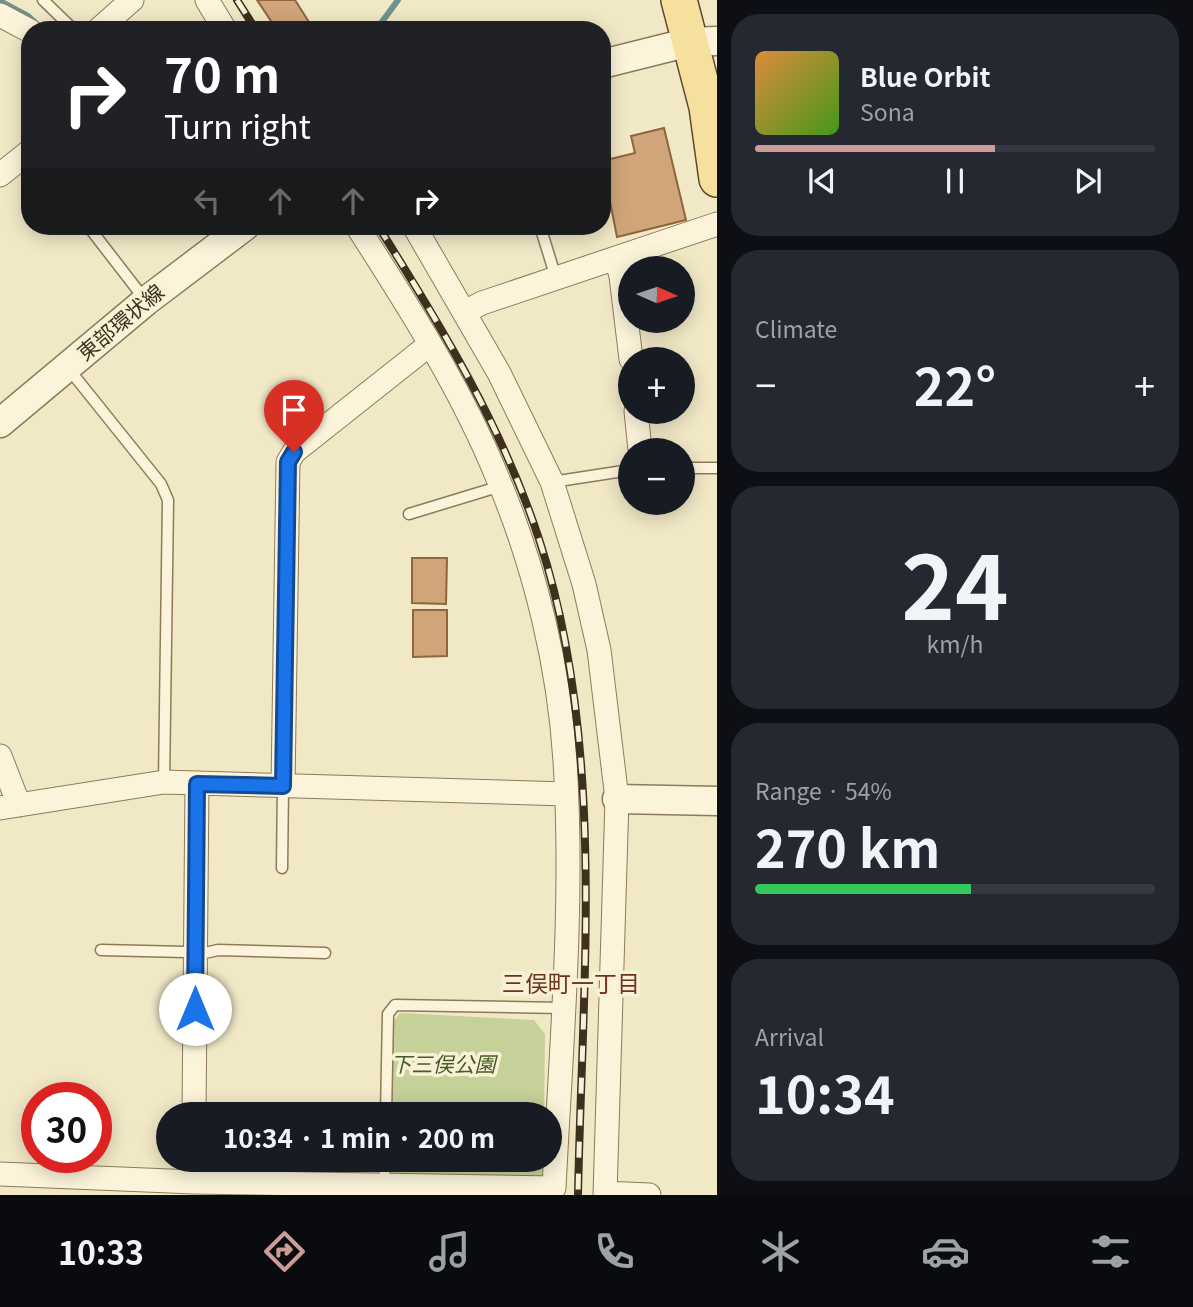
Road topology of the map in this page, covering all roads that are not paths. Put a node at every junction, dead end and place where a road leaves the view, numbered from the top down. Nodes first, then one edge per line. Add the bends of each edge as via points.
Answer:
1 (43, 0) edge
2 (132, 0) edge
3 (207, 0) edge
4 (679, 0) edge
5 (0, 15) edge
6 (65, 21) edge
7 (108, 21) edge
8 (220, 21) edge
9 (21, 26) edge
10 (704, 42) edge
11 (611, 62) edge
12 (21, 158) edge
13 (0, 175) edge
14 (717, 179) edge
15 (717, 224) edge
16 (95, 235) edge
17 (232, 235) edge
18 (362, 235) edge
19 (419, 235) edge
20 (543, 235) edge
21 (616, 258) junction
22 (556, 278) junction
23 (146, 301) junction
24 (465, 313) junction
25 (429, 345) junction
26 (630, 347) edge
27 (68, 368) junction
28 (0, 423) edge
29 (695, 468) edge
30 (717, 468) edge
31 (618, 472) edge
32 (552, 482) junction
33 (501, 486) junction
34 (409, 514) dead end
35 (0, 756) edge
36 (164, 782) junction
37 (197, 784) junction
38 (283, 786) junction
39 (566, 794) junction
40 (617, 799) junction
41 (717, 801) edge
42 (9, 807) edge
43 (282, 868) dead end
44 (102, 950) dead end
45 (325, 953) dead end
46 (196, 955) junction
47 (562, 1008) junction
48 (194, 1102) edge
49 (386, 1102) edge
50 (384, 1172) edge
51 (0, 1174) edge
52 (194, 1179) edge
53 (357, 1190) edge
54 (554, 1192) edge
55 (605, 1194) edge
56 (649, 1195) edge

1 - 6 lane
2 - 7 street
3 - 8 street
4 - 10 main road
5 - 9 street
10 - 11 street
10 - 14 main road
12 - 13 street
15 - 21 street
16 - 23 lane
17 - 23 street, 東部環状線
18 - 25 street
19 - 24 street
20 - 22 lane
21 - 22 street
21 - 26 street
22 - 24 street
23 - 27 street, 東部環状線
24 - 32 street
25 - 33 street
25 - 38 street via 294,452 288,462
27 - 28 street, 東部環状線
27 - 36 lane via 161,484 167,500
29 - 30 lane
31 - 32 lane
32 - 40 street via 599,650
33 - 34 lane
33 - 39 street via 545,633 561,727
35 - 42 street
36 - 37 street
36 - 42 street
37 - 38 street
37 - 46 street
38 - 39 street
38 - 43 lane
39 - 47 street
40 - 41 street
40 - 55 street
44 - 46 lane
45 - 46 lane via 218,950
46 - 48 street
47 - 49 lane via 395,1005 388,1014
47 - 54 street
50 - 53 street
50 - 54 street
51 - 52 street
52 - 53 street
55 - 56 street

